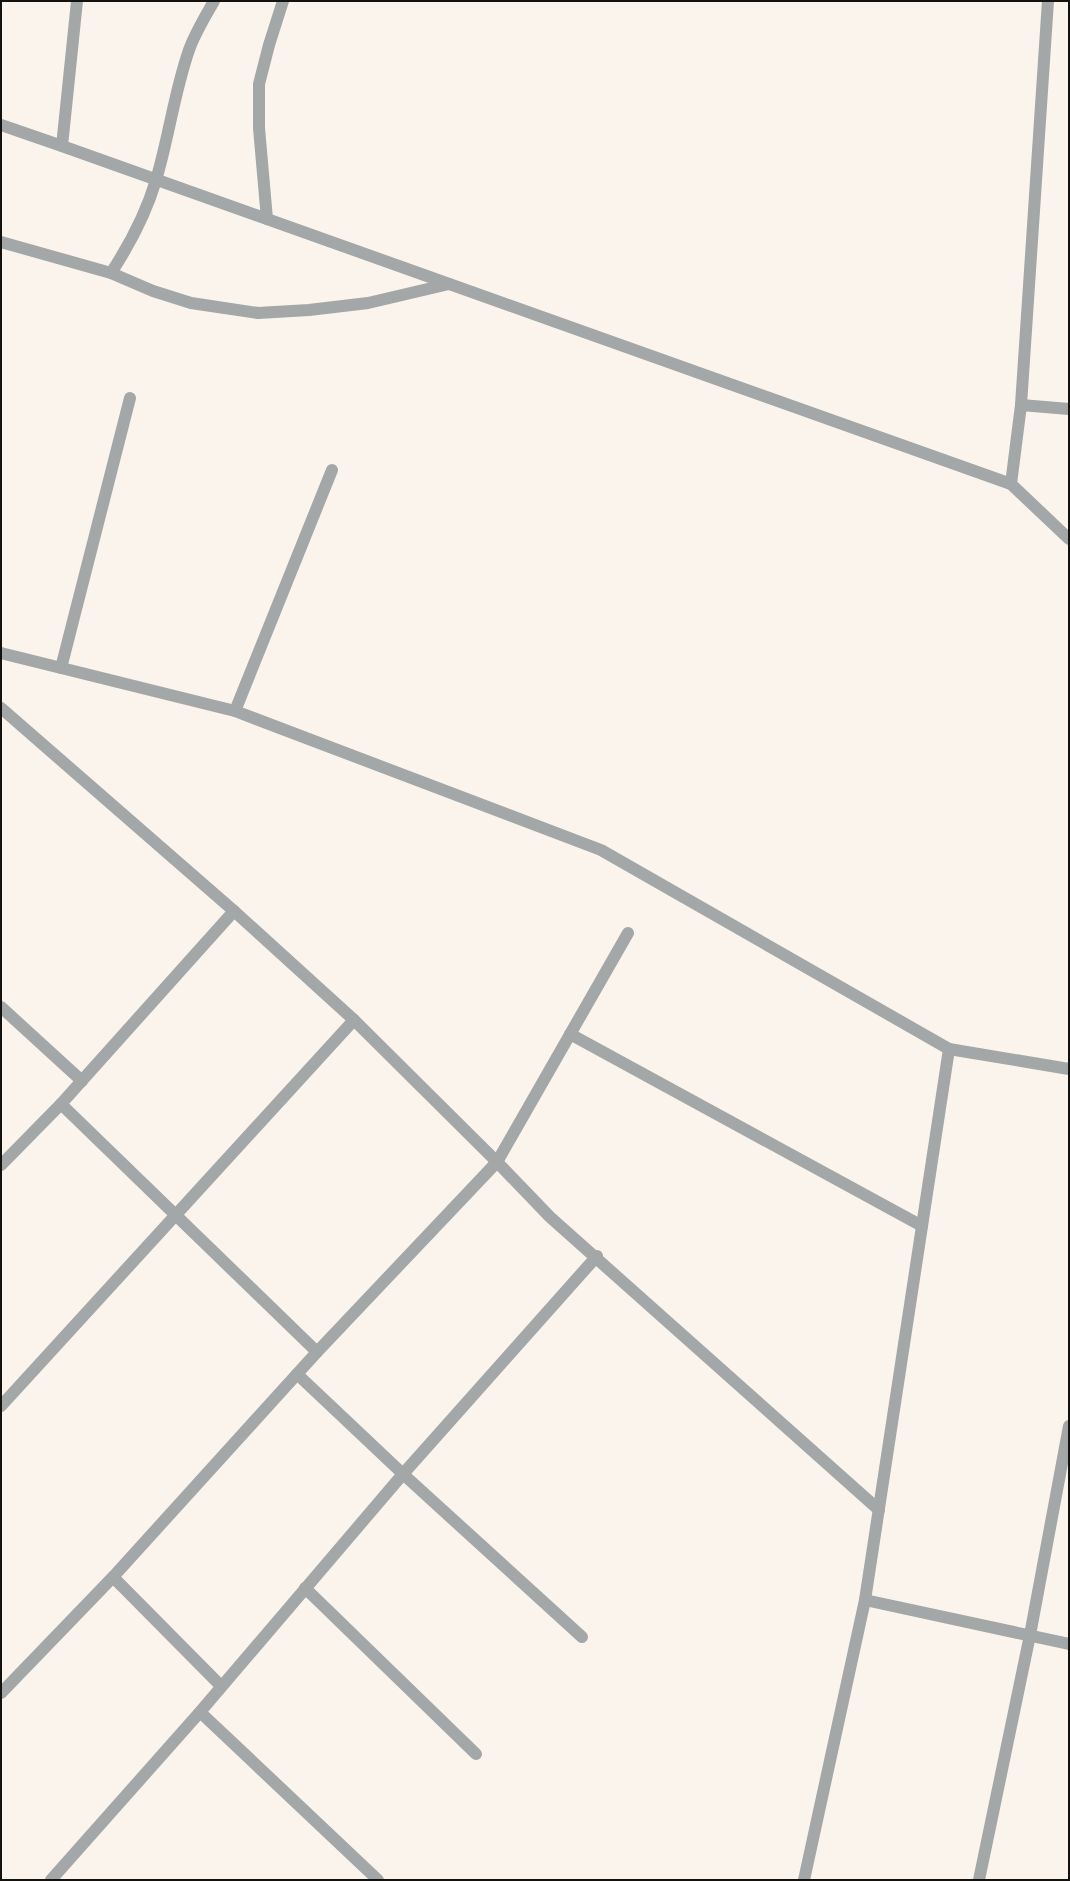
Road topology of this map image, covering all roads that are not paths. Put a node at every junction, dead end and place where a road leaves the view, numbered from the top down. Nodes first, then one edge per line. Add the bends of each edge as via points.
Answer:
1 (77, 1) edge
2 (214, 1) edge
3 (283, 1) edge
4 (1048, 1) edge
5 (1, 125) edge
6 (62, 146) junction
7 (156, 180) junction
8 (267, 219) junction
9 (1, 242) edge
10 (111, 274) junction
11 (449, 284) junction
12 (130, 398) dead end
13 (1021, 405) junction
14 (1069, 409) edge
15 (332, 470) dead end
16 (1011, 484) junction
17 (1069, 539) edge
18 (1, 653) edge
19 (61, 668) junction
20 (1, 708) edge
21 (235, 711) junction
22 (234, 911) junction
23 (628, 933) dead end
24 (1, 1007) edge
25 (354, 1020) junction
26 (570, 1034) junction
27 (949, 1049) junction
28 (1069, 1069) edge
29 (82, 1081) junction
30 (61, 1104) junction
31 (497, 1162) junction
32 (1, 1165) edge
33 (176, 1216) junction
34 (922, 1226) junction
35 (596, 1256) junction
36 (317, 1352) junction
37 (297, 1374) junction
38 (1, 1406) edge
39 (1069, 1426) edge
40 (403, 1474) junction
41 (880, 1510) junction
42 (113, 1577) junction
43 (305, 1588) junction
44 (866, 1600) junction
45 (1030, 1635) junction
46 (582, 1637) dead end
47 (1069, 1644) edge
48 (221, 1686) junction
49 (1, 1693) edge
50 (200, 1712) junction
51 (476, 1754) dead end
52 (51, 1880) edge
53 (378, 1880) edge
54 (805, 1880) edge
55 (979, 1880) edge

1 - 6 street
2 - 7 street via 189,48 177,87
3 - 8 street via 259,84 259,128
4 - 13 street
5 - 6 street
6 - 7 street
7 - 8 street
7 - 10 street via 131,243
8 - 11 street
9 - 10 street
10 - 11 street via 191,303 258,313 368,303
11 - 16 street
12 - 19 street
13 - 14 street
13 - 16 street
15 - 21 street
16 - 17 street
18 - 19 street
19 - 21 street
20 - 22 street
21 - 27 street via 601,850
22 - 25 street
22 - 29 street
23 - 26 street
24 - 29 street
25 - 31 street
25 - 33 street
26 - 31 street
26 - 34 street
27 - 28 street
27 - 34 street
29 - 30 street
30 - 32 street
30 - 33 street
31 - 35 street via 550,1217
31 - 36 street
33 - 36 street
33 - 38 street
34 - 41 street
35 - 40 street
35 - 41 street
36 - 37 street
37 - 40 street
37 - 42 street
39 - 45 street
40 - 43 street
40 - 46 street
41 - 44 street
42 - 48 street
42 - 49 street
43 - 48 street
43 - 51 street
44 - 45 street
44 - 54 street
45 - 47 street
45 - 55 street
48 - 50 street
50 - 52 street
50 - 53 street

